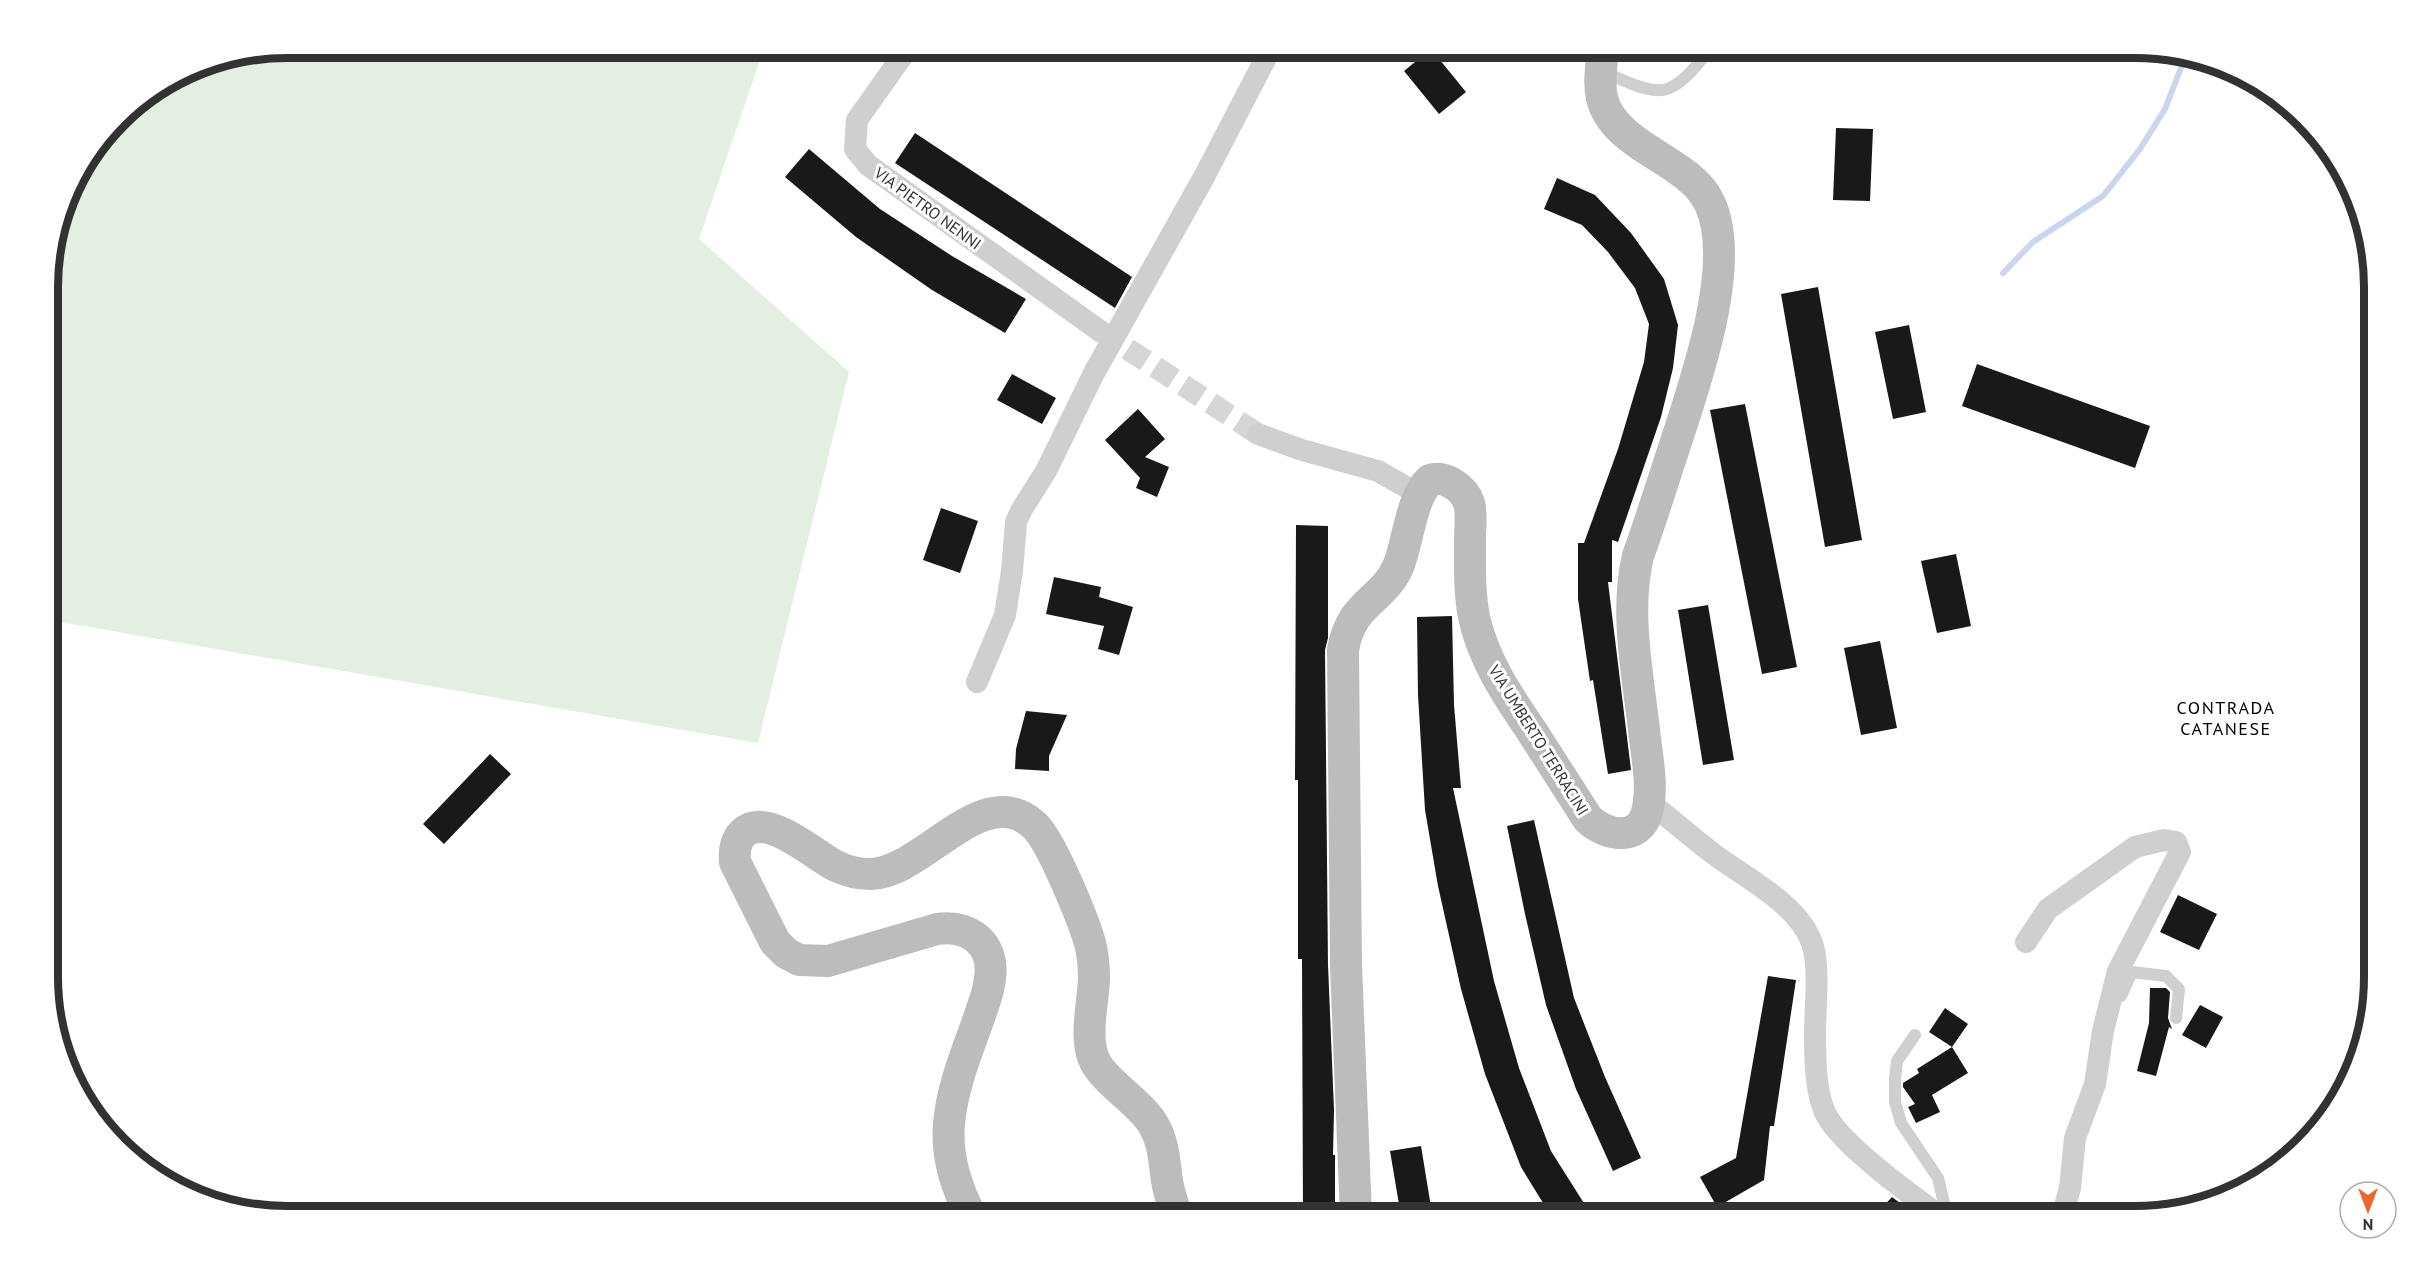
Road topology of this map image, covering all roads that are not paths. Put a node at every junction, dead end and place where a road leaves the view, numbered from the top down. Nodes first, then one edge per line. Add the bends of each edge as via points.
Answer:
1 (901, 58) edge
2 (1266, 58) edge
3 (1703, 58) edge
4 (1602, 59) edge
5 (1100, 331) tunnel mouth
6 (1258, 434) tunnel mouth
7 (1420, 495) junction
8 (977, 682) dead end
9 (1648, 801) junction
10 (2026, 942) dead end
11 (2176, 1018) dead end
12 (2103, 1031) junction
13 (1916, 1035) dead end
14 (966, 1206) edge
15 (1174, 1206) edge
16 (1356, 1206) edge
17 (1926, 1206) edge
18 (1945, 1206) edge
19 (2065, 1206) edge

1 - 5 street, VIA PIETRO NENNI via 858,120 855,149 868,165
2 - 8 street via 1094,373 1046,471 1022,509 1016,522 1005,615
3 - 4 lane via 1687,79 1655,92 1638,87
4 - 9 street, VIA UMBERTO TERRACINI via 1601,97 1610,117 1624,133 1698,186 1713,212 1718,238 1715,291 1700,362 1638,556 1633,584 1632,616 1648,763
6 - 7 street via 1378,471
7 - 9 street, VIA UMBERTO TERRACINI via 1430,480 1442,478 1466,497 1470,515 1470,588 1482,644 1504,690 1588,819 1608,833 1629,832 1644,820
7 - 16 street via 1398,566 1354,617 1343,650 1346,965
9 - 17 street via 1782,903 1803,926 1812,944 1817,985 1818,1083 1827,1117 1846,1140
10 - 12 street via 2048,909 2135,847 2164,840 2176,842 2180,852 2118,971
11 - 12 lane via 2179,988 2166,976 2133,972 2114,1016
12 - 19 street via 2095,1084 2075,1138
13 - 18 lane via 1897,1061 1895,1102 1900,1123 1938,1178
14 - 15 street via 952,1168 948,1126 959,1077 988,992 991,969 986,949 972,934 951,927 828,961 792,957 775,942 735,862 737,840 747,830 778,830 837,866 873,874 898,867 964,824 988,814 1008,813 1033,824 1045,838 1065,880 1090,944 1094,978 1090,1040 1093,1056 1157,1130

